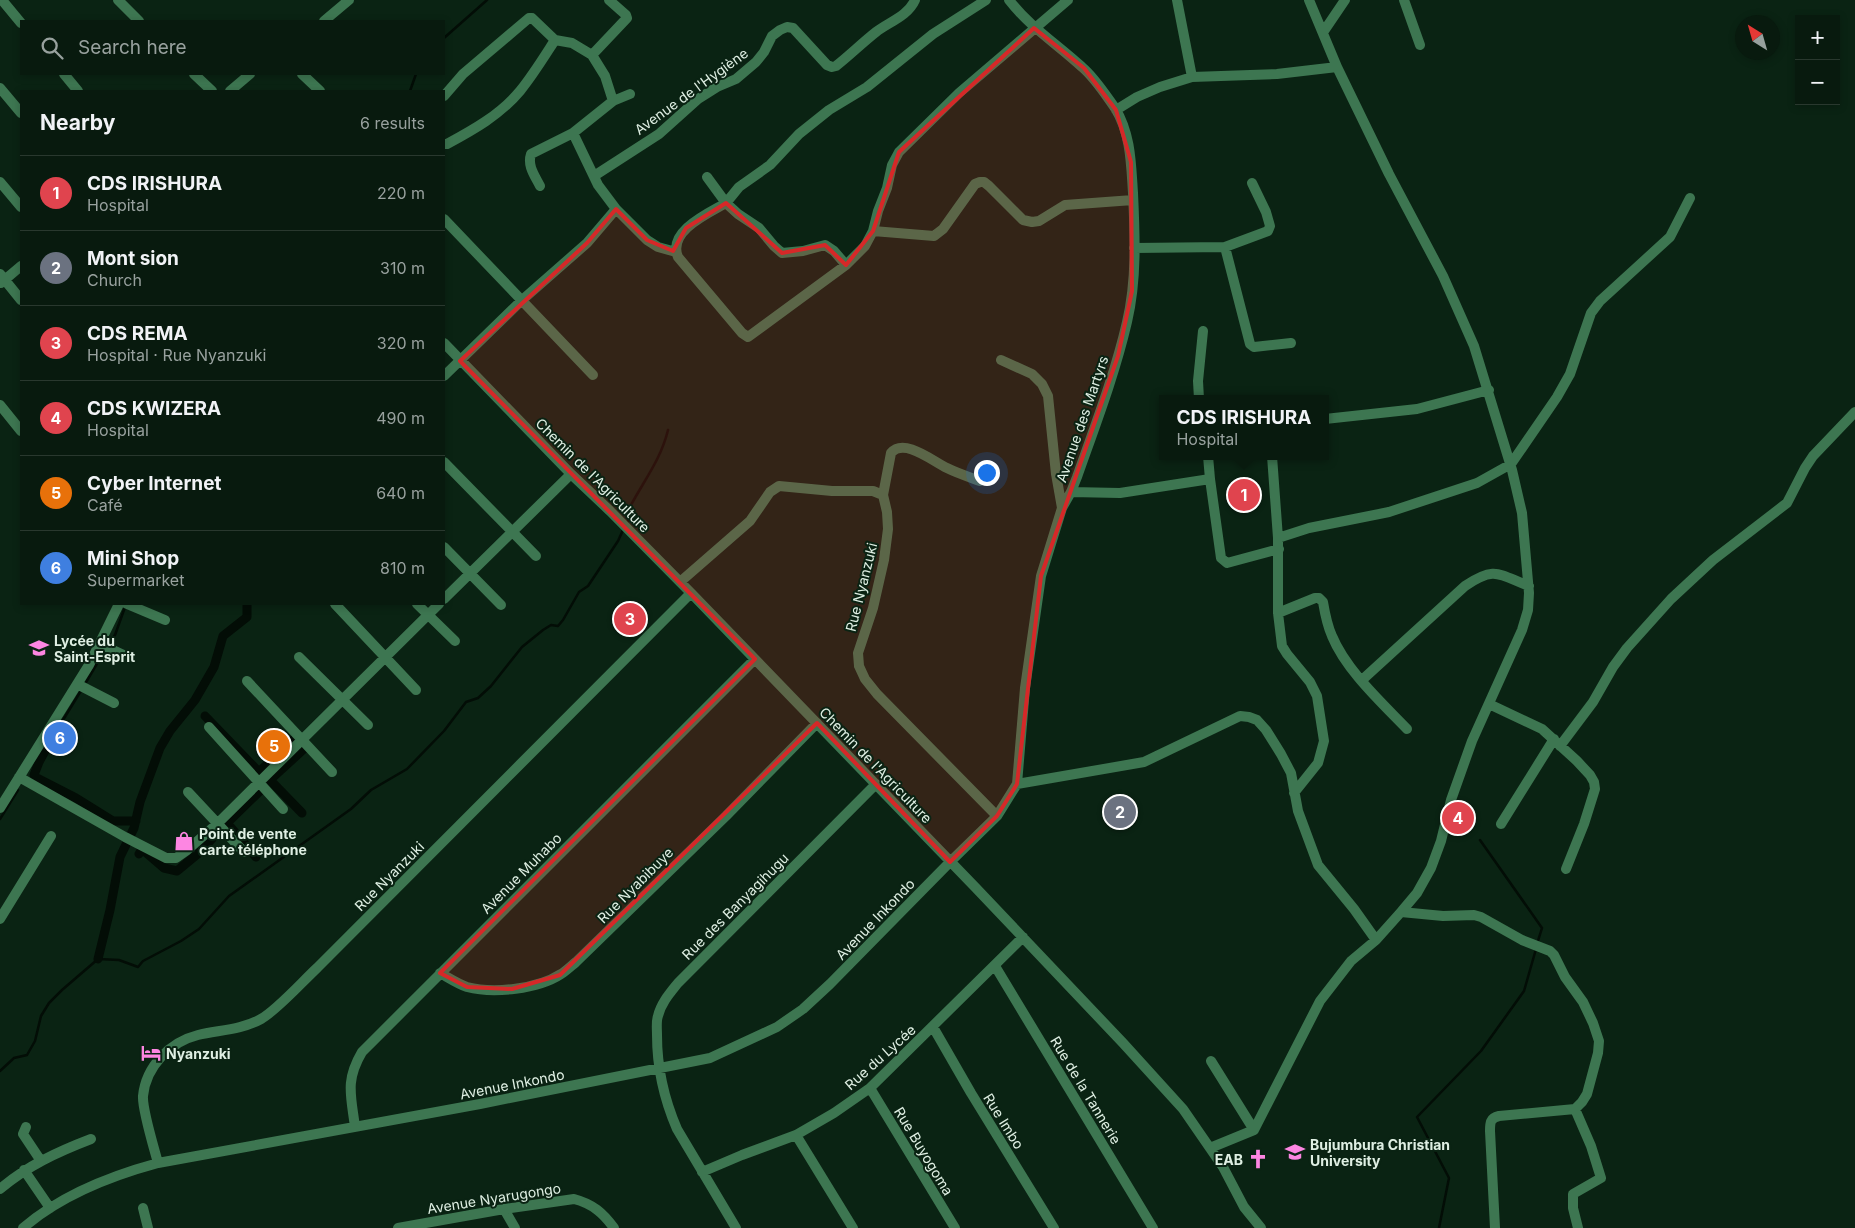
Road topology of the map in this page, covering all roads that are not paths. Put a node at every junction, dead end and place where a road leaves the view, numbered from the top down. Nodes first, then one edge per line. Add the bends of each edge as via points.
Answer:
1 (2, 0) edge
2 (118, 0) edge
3 (349, 0) edge
4 (610, 0) edge
5 (915, 0) edge
6 (986, 0) edge
7 (1009, 0) edge
8 (1068, 0) edge
9 (1177, 0) edge
10 (1309, 0) edge
11 (1345, 0) edge
12 (1404, 0) edge
13 (139, 20) edge
14 (325, 20) edge
15 (20, 22) edge
16 (1034, 28) junction
17 (1324, 31) junction
18 (555, 40) junction
19 (1420, 45) dead end
20 (592, 55) junction
21 (1338, 67) junction
22 (65, 75) edge
23 (195, 75) edge
24 (249, 75) edge
25 (303, 75) edge
26 (1192, 77) junction
27 (0, 88) edge
28 (77, 90) edge
29 (211, 90) edge
30 (231, 90) edge
31 (319, 90) edge
32 (630, 94) dead end
33 (445, 95) edge
34 (613, 101) junction
35 (1116, 110) junction
36 (20, 112) edge
37 (573, 133) junction
38 (445, 144) edge
39 (594, 176) junction
40 (707, 177) dead end
41 (0, 182) edge
42 (1252, 183) dead end
43 (540, 186) dead end
44 (1690, 198) dead end
45 (1133, 200) junction
46 (726, 202) junction
47 (20, 206) edge
48 (616, 209) junction
49 (445, 220) edge
50 (873, 230) junction
51 (1225, 247) junction
52 (1134, 248) junction
53 (676, 252) junction
54 (846, 265) junction
55 (20, 267) edge
56 (2, 279) edge
57 (20, 299) edge
58 (521, 301) junction
59 (1203, 331) dead end
60 (1291, 343) dead end
61 (445, 344) edge
62 (1001, 360) dead end
63 (460, 361) junction
64 (445, 375) edge
65 (593, 375) dead end
66 (1489, 390) junction
67 (1199, 395) edge
68 (0, 405) edge
69 (1855, 412) edge
70 (1329, 419) edge
71 (20, 430) edge
72 (1208, 460) edge
73 (1272, 460) edge
74 (445, 463) edge
75 (1511, 464) junction
76 (571, 474) junction
77 (1210, 479) junction
78 (980, 481) dead end
79 (1072, 492) junction
80 (883, 495) junction
81 (1062, 508) junction
82 (512, 533) junction
83 (1278, 538) junction
84 (445, 548) edge
85 (1279, 549) junction
86 (536, 556) dead end
87 (470, 574) junction
88 (680, 582) junction
89 (1529, 586) junction
90 (690, 592) junction
91 (445, 598) edge
92 (119, 605) edge
93 (129, 605) edge
94 (336, 605) edge
95 (418, 605) edge
96 (438, 605) edge
97 (501, 605) dead end
98 (1278, 613) junction
99 (428, 614) junction
100 (165, 620) dead end
101 (455, 641) dead end
102 (100, 644) junction
103 (299, 656) dead end
104 (386, 657) junction
105 (130, 658) dead end
106 (755, 659) junction
107 (1362, 680) junction
108 (247, 681) dead end
109 (77, 684) junction
110 (416, 690) dead end
111 (342, 700) junction
112 (114, 704) dead end
113 (1489, 704) junction
114 (816, 724) junction
115 (368, 725) dead end
116 (209, 727) dead end
117 (1407, 728) dead end
118 (302, 741) junction
119 (1557, 742) junction
120 (332, 772) dead end
121 (19, 777) junction
122 (259, 782) junction
123 (876, 784) junction
124 (1017, 784) junction
125 (188, 792) dead end
126 (1294, 793) junction
127 (0, 808) edge
128 (283, 809) dead end
129 (997, 816) junction
130 (217, 824) junction
131 (1501, 824) dead end
132 (51, 836) dead end
133 (244, 852) dead end
134 (950, 862) junction
135 (1566, 870) dead end
136 (1401, 912) junction
137 (0, 919) edge
138 (1023, 937) junction
139 (1376, 940) junction
140 (995, 966) junction
141 (440, 973) junction
142 (933, 1027) junction
143 (1211, 1061) dead end
144 (660, 1068) junction
145 (870, 1088) junction
146 (1575, 1109) junction
147 (26, 1127) dead end
148 (355, 1127) junction
149 (1254, 1130) junction
150 (796, 1136) junction
151 (91, 1139) dead end
152 (1210, 1148) junction
153 (41, 1161) junction
154 (158, 1163) junction
155 (24, 1170) junction
156 (702, 1172) junction
157 (0, 1189) edge
158 (50, 1208) junction
159 (143, 1208) dead end
160 (504, 1209) junction
161 (414, 1227) edge
162 (23, 1228) edge
163 (148, 1228) edge
164 (398, 1228) edge
165 (515, 1228) edge
166 (614, 1228) edge
167 (736, 1228) edge
168 (853, 1228) edge
169 (955, 1228) edge
170 (1054, 1228) edge
171 (1152, 1228) edge
172 (1262, 1228) edge
173 (1495, 1228) edge
174 (1578, 1228) edge

1 - 15 street
2 - 13 street
3 - 14 street
4 - 20 street via 627,18
5 - 39 street, Avenue de l'Hygiène via 905,13 832,67 793,28 787,26 772,36 756,62 736,78 698,99 659,134
6 - 46 street via 933,34 868,86 829,110 799,134 770,165 739,187
7 - 16 street, Avenue des Martyrs
8 - 16 street
9 - 26 street
10 - 17 street
11 - 17 street
12 - 19 street
16 - 35 street, Avenue des Martyrs via 1084,68
16 - 50 street via 959,93 899,152 892,165
17 - 21 street
18 - 20 street via 572,43
18 - 33 street via 529,18 463,74
18 - 38 street via 530,78 505,106 481,125
20 - 34 street via 605,76
21 - 26 street via 1277,74
21 - 66 street via 1457,304
22 - 28 street
23 - 29 street
24 - 30 street
25 - 31 street
26 - 35 street via 1144,94
27 - 36 street
32 - 34 street
34 - 37 street
35 - 45 street, Avenue des Martyrs via 1129,145
37 - 39 street
37 - 43 street via 531,154 530,166
39 - 48 street
40 - 46 street
41 - 47 street
42 - 51 street via 1266,212 1270,226 1268,231
44 - 75 street via 1670,237 1591,313 1570,374
45 - 50 street via 1065,205 1032,222 1024,220 989,186 980,182 975,184 943,229 934,236
45 - 52 street, Avenue des Martyrs
46 - 53 street via 686,228 676,244
46 - 54 street via 759,228 782,253 825,245
48 - 53 street via 647,240
48 - 58 street via 586,242
49 - 58 street
50 - 54 street via 865,246
51 - 52 street
51 - 60 street via 1250,344
52 - 79 street, Avenue des Martyrs via 1128,321
53 - 54 street via 748,337
55 - 56 street
56 - 57 street
58 - 63 street
58 - 65 street
59 - 67 street
61 - 63 street, Chemin de l'Agriculture
62 - 81 street via 1032,374 1048,396
63 - 64 street
63 - 76 street, Chemin de l'Agriculture
66 - 70 street via 1417,409
66 - 75 street
68 - 71 street
69 - 119 street via 1813,456 1787,502 1714,560 1671,599 1626,648 1593,702
72 - 77 street
73 - 83 street
74 - 82 street
75 - 83 street via 1477,484 1389,512 1309,528
75 - 89 street via 1522,513
76 - 82 street
76 - 88 street, Chemin de l'Agriculture
77 - 79 street via 1120,493
77 - 85 street via 1224,562
78 - 80 street via 948,469 924,454 900,448 891,453
79 - 81 street, Avenue des Martyrs
80 - 88 street via 873,491 779,486 770,492 750,521
80 - 129 street, Rue Nyanzuki via 888,528 884,560 858,653 859,666 878,694
81 - 124 street, Avenue des Martyrs via 1039,584 1026,679
82 - 86 street
82 - 87 street
83 - 85 street
84 - 87 street
85 - 98 street
87 - 91 street
87 - 97 street
88 - 90 street, Chemin de l'Agriculture
89 - 107 street via 1497,573 1481,575
89 - 113 street via 1528,610 1522,630
90 - 106 street, Chemin de l'Agriculture
90 - 154 street, Rue Nyanzuki via 278,1005 262,1019 242,1027 182,1041 155,1062 143,1097
92 - 102 street
93 - 100 street
94 - 104 street
95 - 99 street
96 - 99 street
98 - 107 street via 1319,598 1336,643
98 - 126 street via 1282,646 1317,696 1324,742 1318,763
99 - 101 street
99 - 104 street
102 - 105 street
102 - 109 street
103 - 111 street
104 - 110 street
104 - 111 street
106 - 114 street, Chemin de l'Agriculture
106 - 141 street, Avenue Muhabo
107 - 117 street
108 - 118 street
109 - 112 street
109 - 121 street
111 - 115 street
111 - 118 street
113 - 119 street via 1542,729
113 - 136 street via 1472,741 1431,868 1417,893
114 - 123 street, Chemin de l'Agriculture
114 - 141 street, Rue Nyabibuye via 726,816 560,975 539,984 491,991 467,986
116 - 122 street
118 - 120 street
118 - 122 street
119 - 131 street
119 - 135 street via 1590,775 1595,788
121 - 127 street
121 - 130 street via 166,858 176,858 186,852
122 - 128 street
122 - 130 street
123 - 134 street, Chemin de l'Agriculture
123 - 144 street, Rue des Banyagihugu via 673,989 657,1017
124 - 126 street via 1144,762 1240,716 1257,720 1266,730 1292,773
124 - 129 street, Avenue des Martyrs
125 - 130 street
126 - 139 street via 1303,830 1318,865
129 - 134 street, Avenue des Martyrs
130 - 133 street
132 - 137 street
134 - 138 street, Chemin de l'Agriculture
134 - 144 street, Avenue Inkondo via 803,1009 746,1043 710,1058
136 - 139 street
136 - 146 street via 1474,915 1554,955 1583,1002 1599,1041 1587,1094
138 - 140 street, Rue du Lycée
138 - 152 street, Chemin de l'Agriculture via 1183,1109
139 - 149 street via 1351,961 1320,1001
140 - 142 street, Rue du Lycée
140 - 171 street, Rue de la Tannerie
141 - 148 street, Avenue Muhabo via 378,1034 353,1068 349,1085
142 - 145 street, Rue du Lycée
142 - 170 street, Rue Imbo
143 - 149 street
144 - 148 street, Avenue Inkondo
144 - 156 street, Rue des Banyagihugu via 663,1091 677,1129
145 - 150 street, Rue du Lycée
145 - 169 street, Rue Buyogoma
146 - 173 street via 1492,1119
146 - 174 street via 1601,1178 1573,1194
147 - 153 street via 25,1139
148 - 154 street, Avenue Inkondo
149 - 152 street
150 - 156 street, Rue du Lycée
150 - 168 street
151 - 153 street
152 - 172 street, Chemin de l'Agriculture via 1244,1207
153 - 155 street
154 - 158 street, Avenue Inkondo via 92,1185
155 - 157 street
155 - 158 street
156 - 167 street, Rue des Banyagihugu
158 - 162 street, Avenue Inkondo
159 - 163 street
160 - 161 street, Avenue Nyarugongo
160 - 165 street
160 - 166 street, Avenue Nyarugongo via 574,1200 598,1209
161 - 164 street, Avenue Nyarugongo

